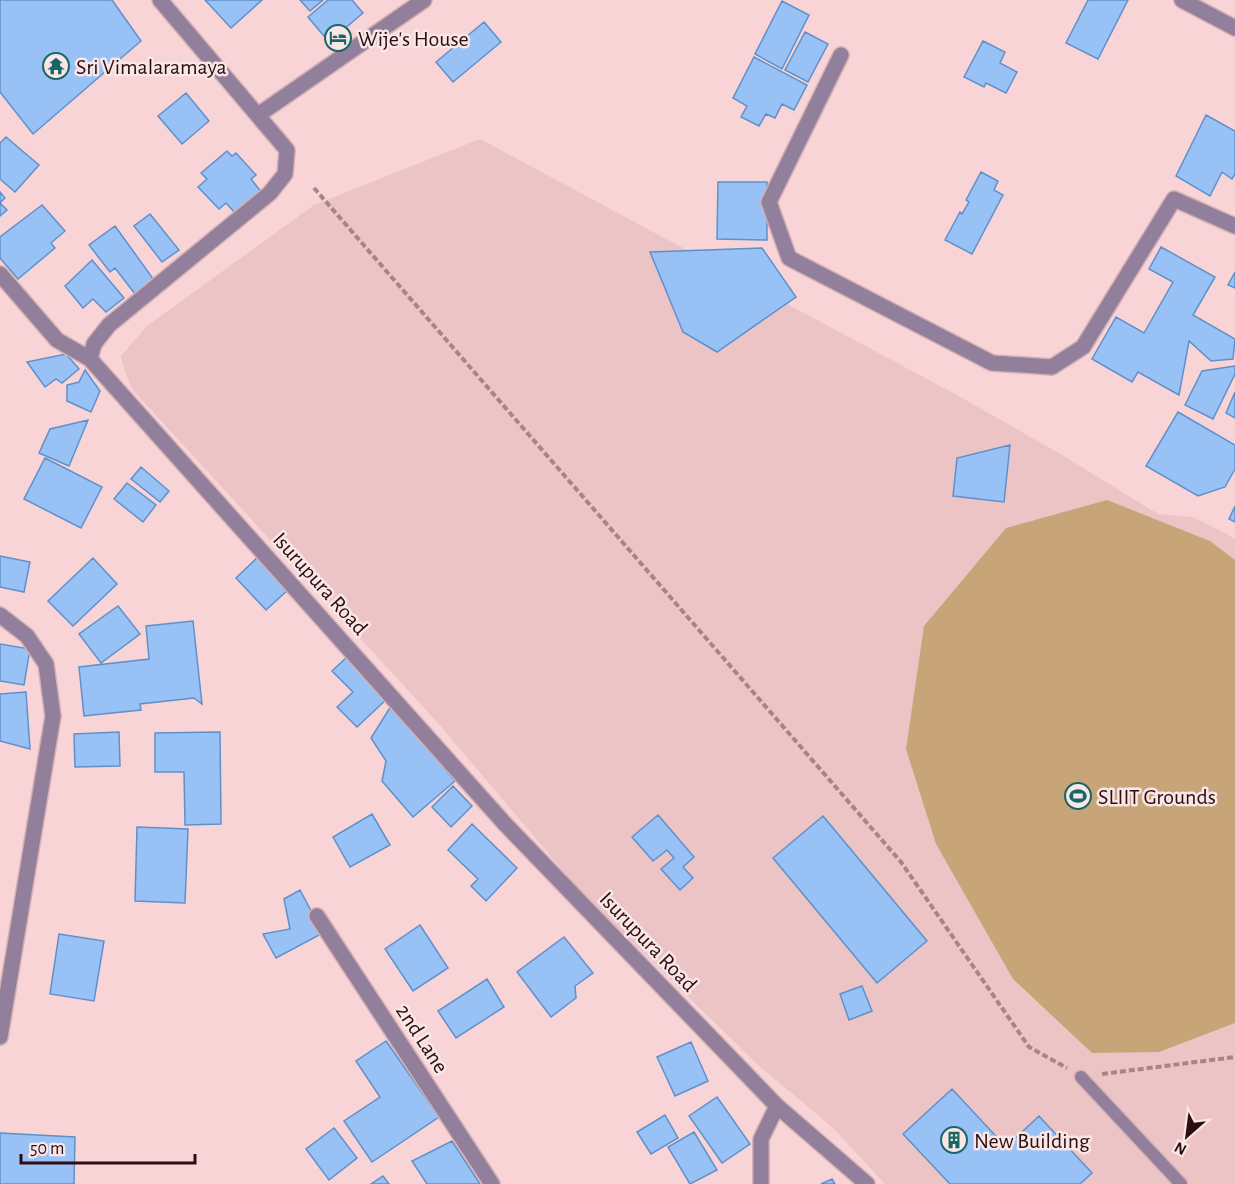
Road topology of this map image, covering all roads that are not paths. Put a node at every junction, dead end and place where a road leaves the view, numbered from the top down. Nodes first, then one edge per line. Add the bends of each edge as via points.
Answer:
1 (160, 0) edge
2 (424, 0) edge
3 (1182, 0) edge
4 (1235, 28) edge
5 (841, 55) dead end
6 (258, 115) junction
7 (1235, 226) edge
8 (0, 274) edge
9 (8, 291) edge
10 (90, 359) junction
11 (0, 615) edge
12 (317, 916) dead end
13 (0, 1037) edge
14 (1081, 1077) road end
15 (777, 1107) junction
16 (492, 1184) edge
17 (761, 1184) edge
18 (867, 1184) edge
19 (1180, 1184) edge

1 - 6 street
2 - 6 street
3 - 4 street
5 - 7 street via 769,202 789,258 992,363 1052,367 1083,347 1174,199
6 - 10 street via 286,150 285,174 270,193 109,325 94,344
8 - 9 street, Isurupura Road
9 - 10 street, Isurupura Road via 57,340
10 - 15 street, Isurupura Road via 505,824
11 - 13 street via 27,636 46,664 53,716
12 - 16 street, 2nd Lane
14 - 19 lane
15 - 17 street via 762,1139
15 - 18 street, Isurupura Road

